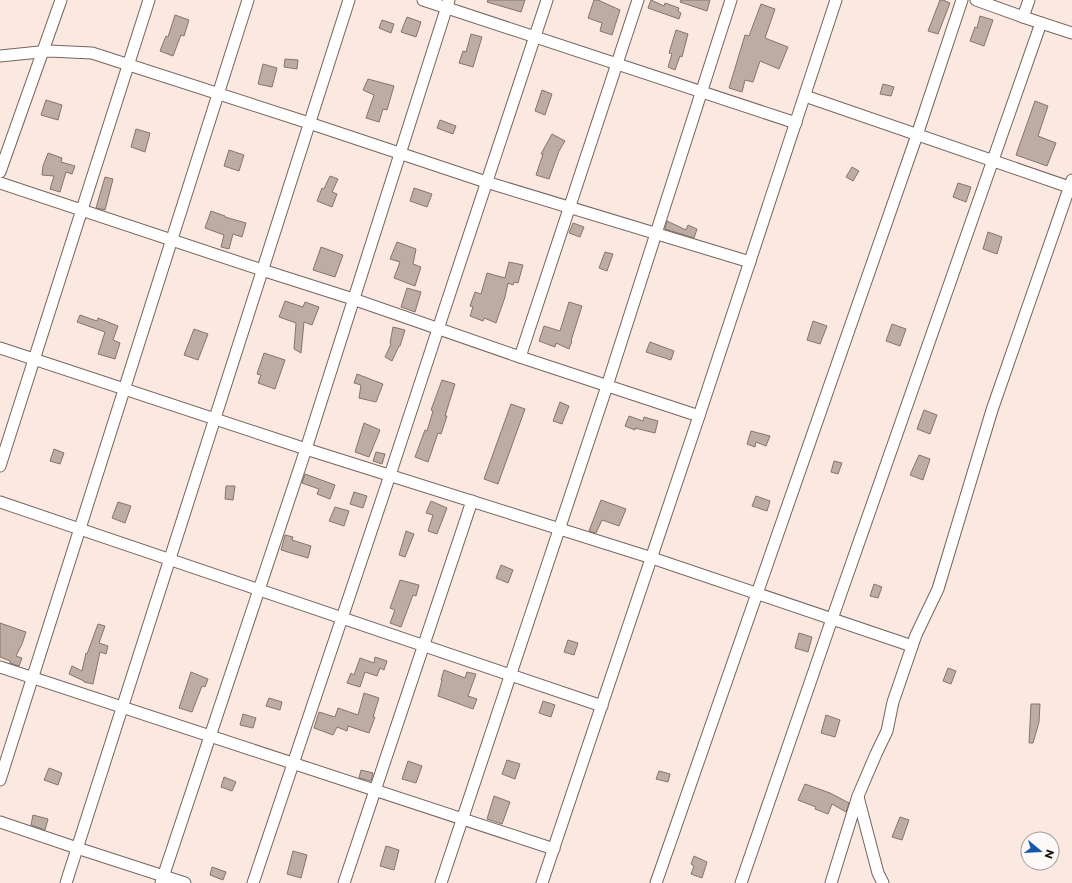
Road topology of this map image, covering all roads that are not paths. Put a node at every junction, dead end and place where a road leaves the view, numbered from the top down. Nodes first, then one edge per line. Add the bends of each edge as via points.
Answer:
1 (60, 0) edge
2 (149, 0) edge
3 (248, 0) edge
4 (348, 0) edge
5 (423, 0) edge
6 (547, 0) edge
7 (638, 0) edge
8 (731, 0) edge
9 (836, 0) edge
10 (962, 0) edge
11 (976, 0) edge
12 (1029, 0) edge
13 (447, 4) edge
14 (1023, 17) junction
15 (1041, 22) junction
16 (1072, 33) edge
17 (535, 37) junction
18 (42, 52) junction
19 (0, 56) edge
20 (617, 63) junction
21 (129, 65) junction
22 (702, 91) junction
23 (218, 93) junction
24 (805, 96) junction
25 (309, 123) junction
26 (796, 123) junction
27 (917, 134) junction
28 (400, 153) junction
29 (993, 161) junction
30 (0, 172) edge
31 (0, 182) edge
32 (486, 182) junction
33 (1071, 185) edge
34 (570, 207) junction
35 (83, 210) junction
36 (656, 234) junction
37 (172, 240) junction
38 (750, 262) junction
39 (262, 270) junction
40 (353, 299) junction
41 (438, 329) junction
42 (0, 348) edge
43 (520, 357) junction
44 (34, 359) junction
45 (607, 386) junction
46 (124, 389) junction
47 (699, 416) junction
48 (215, 418) junction
49 (306, 449) junction
50 (0, 466) edge
51 (390, 475) junction
52 (472, 501) junction
53 (0, 502) edge
54 (559, 529) junction
55 (80, 530) junction
56 (652, 558) junction
57 (169, 560) junction
58 (259, 590) junction
59 (757, 594) junction
60 (343, 617) junction
61 (832, 619) junction
62 (423, 646) junction
63 (912, 646) junction
64 (0, 667) edge
65 (510, 675) junction
66 (33, 678) junction
67 (602, 706) junction
68 (122, 708) junction
69 (210, 736) junction
70 (293, 764) junction
71 (0, 780) edge
72 (375, 790) junction
73 (858, 796) junction
74 (462, 819) junction
75 (0, 822) edge
76 (77, 848) junction
77 (554, 849) junction
78 (163, 879) edge
79 (66, 883) edge
80 (185, 883) edge
81 (253, 883) edge
82 (344, 883) edge
83 (441, 883) edge
84 (542, 883) edge
85 (656, 883) edge
86 (741, 883) edge
87 (831, 883) edge
88 (883, 883) edge

1 - 18 street
2 - 21 street
3 - 23 street
4 - 25 street
5 - 13 street
6 - 17 street
7 - 20 street
8 - 22 street
9 - 24 street
10 - 27 street
11 - 14 street
12 - 14 street
13 - 17 street
13 - 28 street
14 - 15 street
15 - 16 street
15 - 29 street
17 - 20 street
17 - 32 street
18 - 19 street
18 - 21 street via 92,53
18 - 30 street
20 - 22 street
20 - 34 street
21 - 23 street
21 - 35 street
22 - 26 street
22 - 36 street
23 - 25 street
23 - 37 street
24 - 26 street
24 - 27 street
25 - 28 street
25 - 39 street
26 - 38 street
27 - 29 street
27 - 59 street
28 - 32 street
28 - 40 street
29 - 33 street
29 - 61 street
31 - 35 street
32 - 34 street
32 - 41 street
33 - 63 street via 992,410 938,589
34 - 36 street
34 - 43 street
35 - 37 street
35 - 44 street
36 - 38 street
36 - 45 street
37 - 39 street
37 - 46 street
38 - 47 street
39 - 40 street
39 - 48 street
40 - 41 street
40 - 49 street
41 - 43 street
41 - 51 street
42 - 44 street
43 - 45 street
44 - 46 street
44 - 50 street
45 - 47 street
45 - 54 street
46 - 48 street
46 - 55 street
47 - 56 street
48 - 49 street
48 - 57 street
49 - 51 street
49 - 58 street
51 - 52 street
51 - 60 street
52 - 54 street
52 - 62 street
53 - 55 street
54 - 56 street
54 - 65 street
55 - 57 street
55 - 66 street
56 - 59 street
56 - 67 street
57 - 58 street
57 - 68 street
58 - 60 street
58 - 69 street
59 - 61 street
59 - 85 street
60 - 62 street
60 - 70 street
61 - 63 street
61 - 86 street
62 - 65 street
62 - 72 street
63 - 73 street via 893,702 887,731
64 - 66 street
65 - 67 street
65 - 74 street
66 - 68 street
66 - 71 street
67 - 77 street
68 - 69 street
68 - 76 street
69 - 70 street
69 - 78 street
70 - 72 street
70 - 81 street
72 - 74 street
72 - 82 street
73 - 87 street
73 - 88 street via 878,873
74 - 77 street
74 - 83 street
75 - 76 street
76 - 78 street
76 - 79 street
77 - 84 street
78 - 80 street

